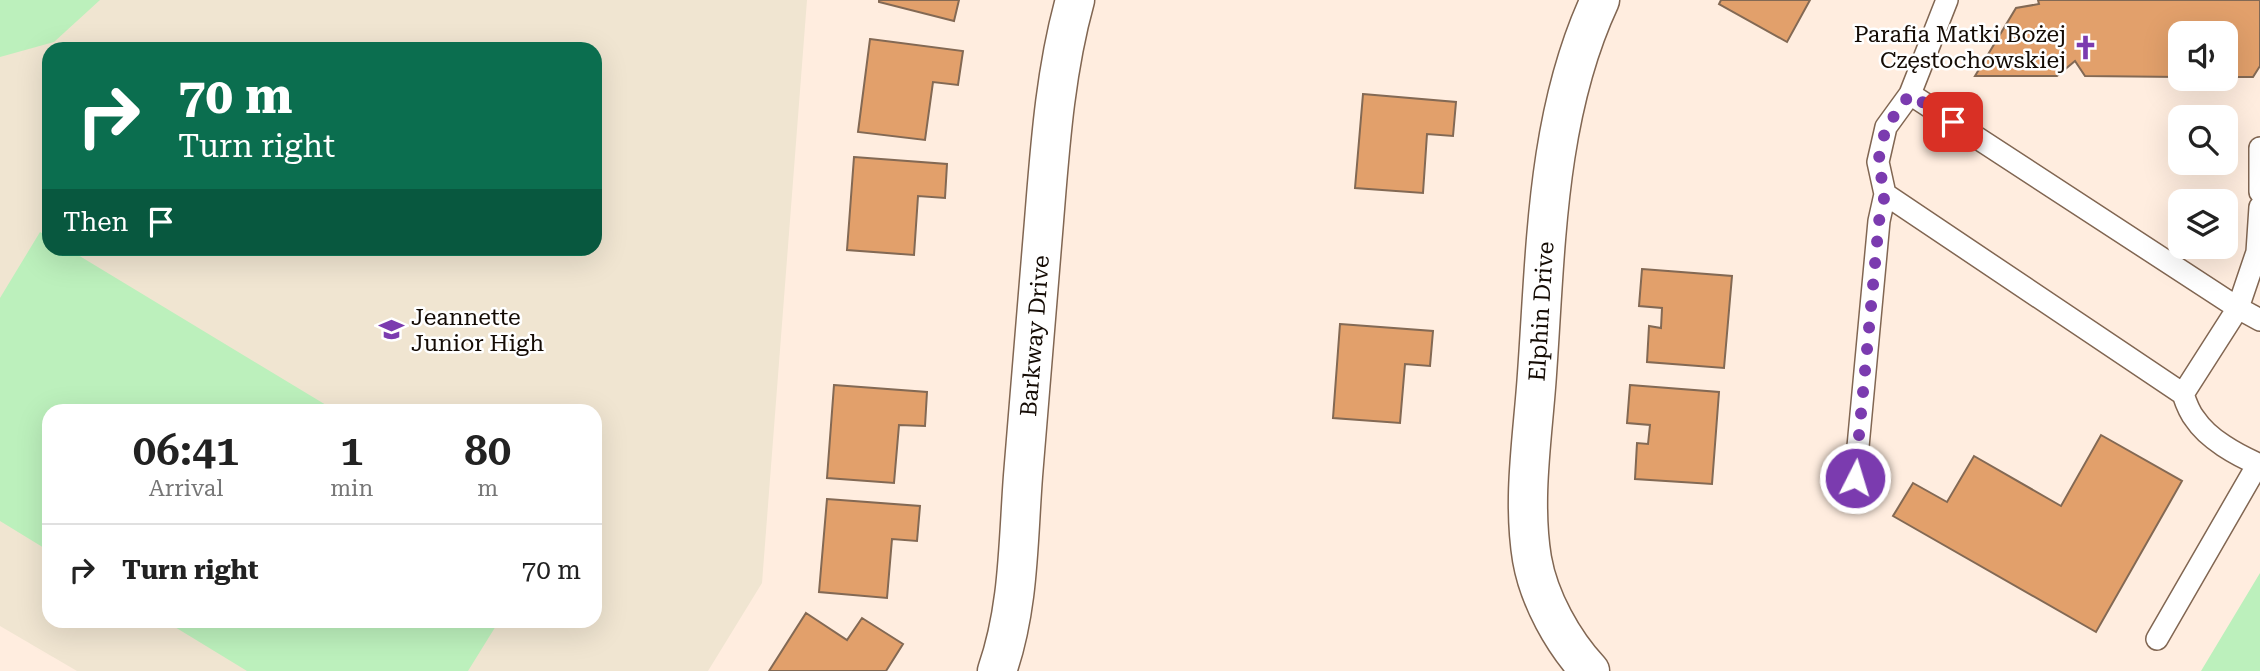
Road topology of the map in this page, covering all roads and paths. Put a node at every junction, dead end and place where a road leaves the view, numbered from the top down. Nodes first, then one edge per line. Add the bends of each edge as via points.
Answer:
1 (1074, 0) edge
2 (1600, 0) edge
3 (1947, 0) edge
4 (1910, 94) junction
5 (2260, 148) edge
6 (2260, 192) edge
7 (1885, 194) junction
8 (2260, 207) edge
9 (2238, 308) junction
10 (2260, 320) edge
11 (2183, 394) junction
12 (1855, 478) dead end
13 (2157, 639) dead end
14 (997, 671) edge
15 (1590, 671) edge

1 - 14 street, Barkway Drive via 1052,124 1017,587
2 - 15 street, Elphin Drive via 1583,40 1558,134 1528,504 1533,562 1541,591 1558,626
3 - 4 lane
4 - 7 lane via 1886,127 1878,162
4 - 9 lane
5 - 6 lane
7 - 11 lane
7 - 12 lane
8 - 9 lane via 2257,252
9 - 10 lane
9 - 11 lane
11 - 13 lane via 2196,422 2258,464

